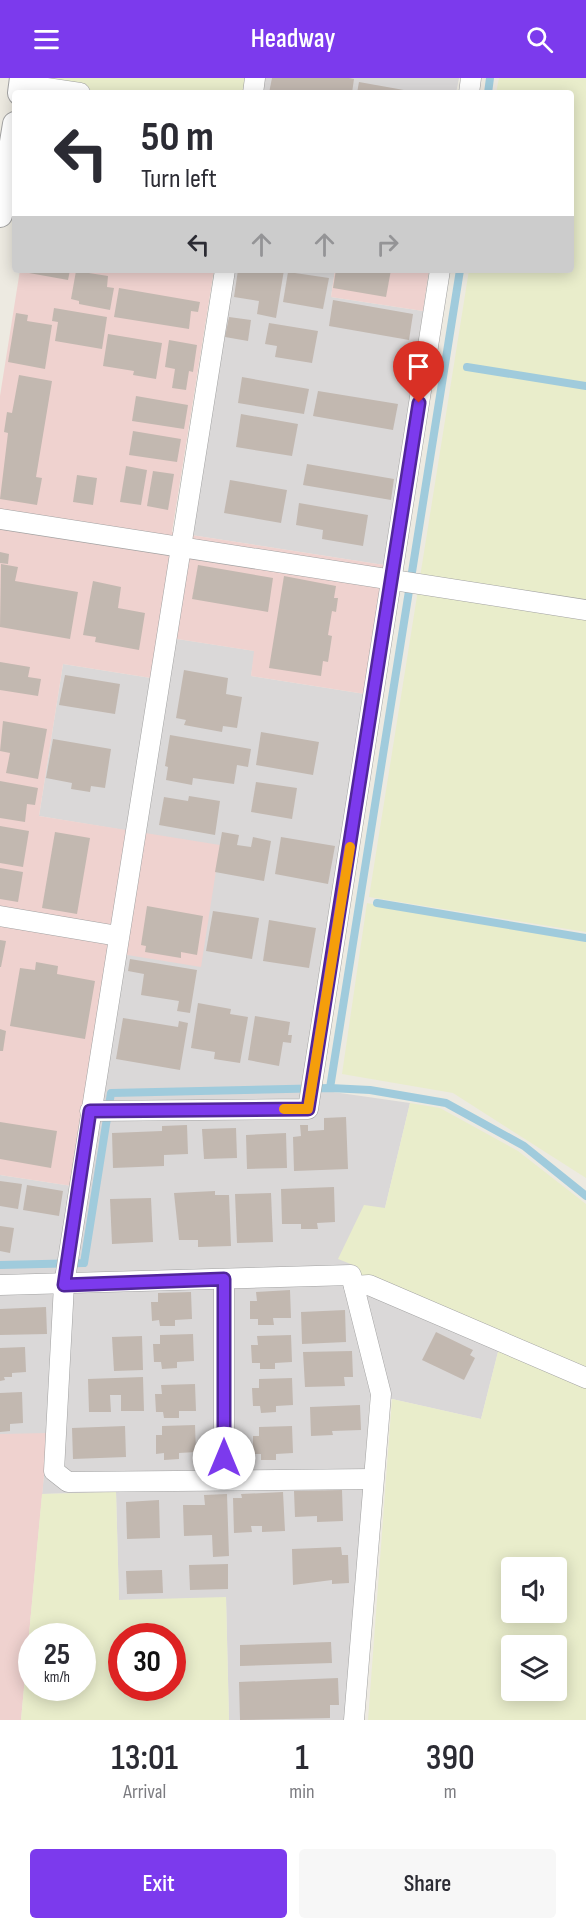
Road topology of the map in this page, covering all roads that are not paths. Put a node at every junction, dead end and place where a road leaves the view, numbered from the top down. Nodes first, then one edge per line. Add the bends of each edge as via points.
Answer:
1 (21, 85) edge
2 (58, 90) edge
3 (12, 142) edge
4 (0, 216) edge
5 (225, 273) edge
6 (440, 273) edge
7 (0, 519) edge
8 (180, 547) junction
9 (395, 582) junction
10 (586, 610) edge
11 (0, 916) edge
12 (118, 936) junction
13 (101, 1111) junction
14 (65, 1279) junction
15 (224, 1279) junction
16 (0, 1284) edge
17 (354, 1286) junction
18 (586, 1378) edge
19 (373, 1479) junction
20 (224, 1480) junction
21 (354, 1720) edge

1 - 2 street
3 - 4 street
5 - 8 street
6 - 9 street
7 - 8 street
8 - 9 street
8 - 12 street
9 - 10 street
9 - 13 street via 308,1109
11 - 12 street
12 - 13 street
13 - 14 street
14 - 15 street
14 - 16 street
14 - 20 street via 54,1471 68,1482
15 - 17 street via 351,1275
15 - 20 street
17 - 18 street via 369,1285
17 - 19 street via 381,1394
19 - 20 street
19 - 21 street

